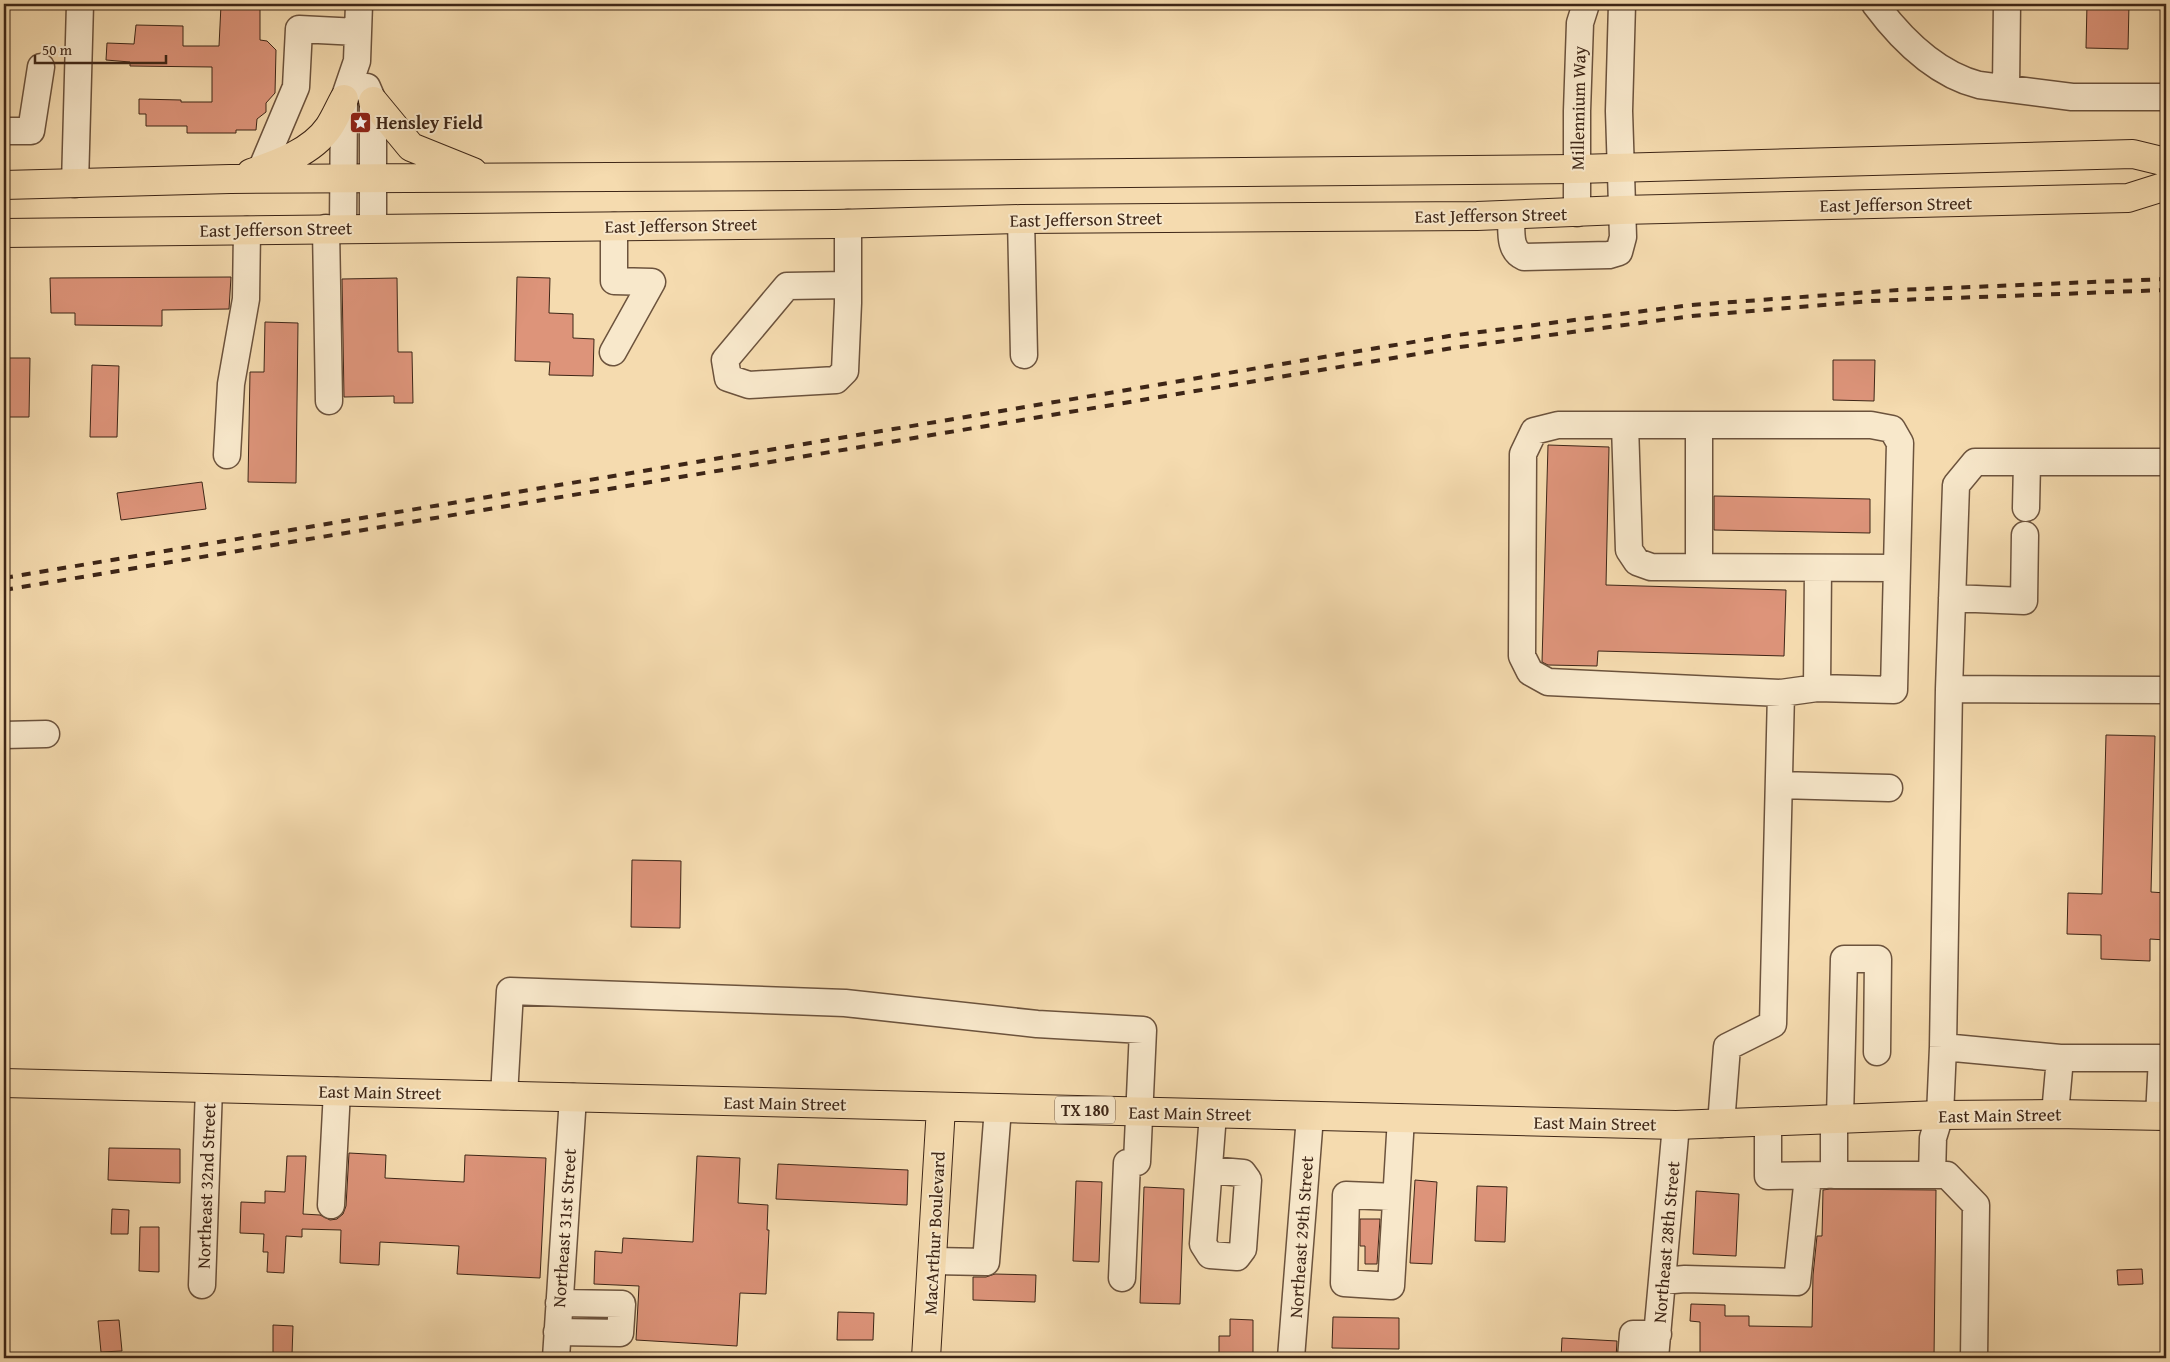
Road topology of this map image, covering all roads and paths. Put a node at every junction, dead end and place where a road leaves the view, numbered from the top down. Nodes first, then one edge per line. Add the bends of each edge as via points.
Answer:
1 (80, 4) edge
2 (359, 4) edge
3 (1586, 4) edge
4 (1622, 4) edge
5 (1875, 4) edge
6 (2007, 4) edge
7 (358, 32) junction
8 (357, 61) junction
9 (41, 67) dead end
10 (1578, 74) junction
11 (1620, 74) junction
12 (2006, 87) junction
13 (2166, 96) edge
14 (344, 99) junction
15 (373, 101) junction
16 (4, 131) edge
17 (2166, 162) edge
18 (1576, 168) junction
19 (1620, 168) junction
20 (261, 170) junction
21 (230, 179) junction
22 (343, 179) junction
23 (373, 179) junction
24 (491, 179) junction
25 (75, 184) junction
26 (4, 185) edge
27 (2166, 186) edge
28 (1621, 210) junction
29 (1577, 213) junction
30 (1511, 215) junction
31 (1021, 219) junction
32 (841, 224) junction
33 (614, 226) junction
34 (335, 228) junction
35 (373, 228) junction
36 (247, 230) junction
37 (4, 233) edge
38 (842, 285) junction
39 (612, 352) dead end
40 (1024, 355) dead end
41 (329, 401) dead end
42 (1626, 425) junction
43 (1698, 425) junction
44 (228, 455) dead end
45 (2027, 462) junction
46 (2166, 462) edge
47 (2026, 508) dead end
48 (2025, 535) dead end
49 (1699, 567) junction
50 (1818, 568) junction
51 (1897, 568) junction
52 (1952, 598) junction
53 (1817, 688) junction
54 (1949, 689) junction
55 (2166, 690) edge
56 (1781, 694) junction
57 (46, 734) dead end
58 (4, 736) edge
59 (1779, 785) junction
60 (1889, 788) dead end
61 (1943, 1048) junction
62 (1877, 1052) dead end
63 (2060, 1058) junction
64 (2164, 1058) edge
65 (4, 1082) edge
66 (209, 1088) junction
67 (337, 1091) junction
68 (504, 1096) junction
69 (573, 1098) junction
70 (941, 1107) junction
71 (998, 1108) junction
72 (1139, 1112) junction
73 (1213, 1114) junction
74 (2055, 1114) junction
75 (1940, 1115) junction
76 (1310, 1116) junction
77 (2162, 1116) edge
78 (1401, 1118) junction
79 (1837, 1118) junction
80 (1768, 1122) junction
81 (1721, 1124) junction
82 (1676, 1126) junction
83 (1209, 1170) dead end
84 (1834, 1175) junction
85 (1932, 1175) junction
86 (1808, 1176) junction
87 (1396, 1197) dead end
88 (330, 1206) dead end
89 (933, 1261) junction
90 (1122, 1278) dead end
91 (1662, 1282) junction
92 (202, 1285) dead end
93 (559, 1303) junction
94 (558, 1332) junction
95 (1657, 1346) edge
96 (556, 1358) edge
97 (926, 1358) edge
98 (1291, 1358) edge
99 (1631, 1358) edge
100 (1974, 1358) edge

1 - 25 street
2 - 7 street
3 - 10 street, Millennium Way via 1580,23
4 - 11 street
5 - 12 street via 1932,62 1966,82
6 - 12 street
7 - 8 street
7 - 20 street via 299,29 296,87
8 - 14 street
8 - 15 street
9 - 16 street via 31,131
10 - 11 street
10 - 18 street, Millennium Way
11 - 19 street
12 - 13 street via 2072,97
14 - 20 main road via 328,129 305,150
14 - 22 street
15 - 23 street
15 - 24 main road via 411,147
17 - 19 main road via 2133,154
18 - 19 main road
18 - 24 main road
18 - 29 street, Millennium Way
19 - 28 street
20 - 21 main road
21 - 22 main road
21 - 25 main road
22 - 23 main road
22 - 34 street
23 - 24 main road
23 - 35 street
25 - 26 main road
27 - 28 main road, East Jefferson Street via 2128,198
28 - 29 main road, East Jefferson Street
28 - 30 street via 1622,245 1619,252 1609,255 1524,257 1514,249
29 - 30 main road, East Jefferson Street
30 - 31 main road, East Jefferson Street
31 - 32 main road, East Jefferson Street
31 - 40 street
32 - 33 main road, East Jefferson Street
32 - 38 street
33 - 35 main road, East Jefferson Street
33 - 39 street via 614,281 652,282
34 - 35 main road, East Jefferson Street
34 - 36 main road, East Jefferson Street
34 - 41 street
36 - 37 main road, East Jefferson Street
36 - 44 street via 246,299 231,384
38 - 38 street via 787,286 725,360 728,378 749,385 836,380 845,371
42 - 43 street
42 - 49 street via 1629,550 1637,562 1651,566
42 - 56 street via 1558,425 1534,431 1523,454 1522,656 1530,672 1548,682
43 - 49 street
43 - 51 street via 1871,424 1892,429 1900,443
45 - 46 street
45 - 47 street
45 - 52 street via 1975,462 1956,485
48 - 52 street via 2024,602
49 - 50 street
50 - 51 street
50 - 53 street
51 - 53 street via 1894,690
52 - 54 street
53 - 56 street
54 - 55 street
54 - 61 street
56 - 59 street
57 - 58 street
59 - 60 street
59 - 81 street via 1773,1024 1727,1047
61 - 63 street
61 - 75 street
62 - 79 street via 1878,959 1844,959
63 - 64 street
63 - 74 street
64 - 77 street
65 - 66 main road, East Main Street / TX 180
66 - 67 main road, East Main Street / TX 180
66 - 92 street, Northeast 32nd Street
67 - 68 main road, East Main Street / TX 180
67 - 88 street
68 - 69 main road, East Main Street / TX 180
68 - 72 street via 510,991 846,1003 1038,1024 1144,1030
69 - 70 main road, East Main Street / TX 180
69 - 93 street, Northeast 31st Street
70 - 71 main road, East Main Street / TX 180
70 - 89 main road, MacArthur Boulevard
71 - 72 main road, East Main Street / TX 180
71 - 89 street via 986,1262
72 - 73 main road, East Main Street / TX 180
72 - 90 street via 1136,1162 1127,1163
73 - 76 main road, East Main Street / TX 180
73 - 83 street
74 - 75 main road, East Main Street / TX 180
74 - 77 main road, East Main Street / TX 180
75 - 79 main road, East Main Street / TX 180
75 - 85 street via 1933,1138
76 - 78 main road, East Main Street / TX 180
76 - 98 street, Northeast 29th Street
78 - 82 main road, East Main Street / TX 180
78 - 87 street
79 - 80 main road, East Main Street / TX 180
79 - 84 street
80 - 81 main road, East Main Street / TX 180
80 - 86 street via 1768,1176
81 - 82 main road, East Main Street / TX 180
82 - 91 street, Northeast 28th Street
84 - 85 street
84 - 86 street
85 - 100 street via 1947,1175 1976,1205
86 - 91 street via 1797,1282 1685,1279
89 - 97 main road, MacArthur Boulevard
91 - 95 street, Northeast 28th Street
93 - 94 street, Northeast 31st Street
93 - 94 street via 622,1304 620,1334
94 - 96 street, Northeast 31st Street
95 - 99 street via 1633,1334

